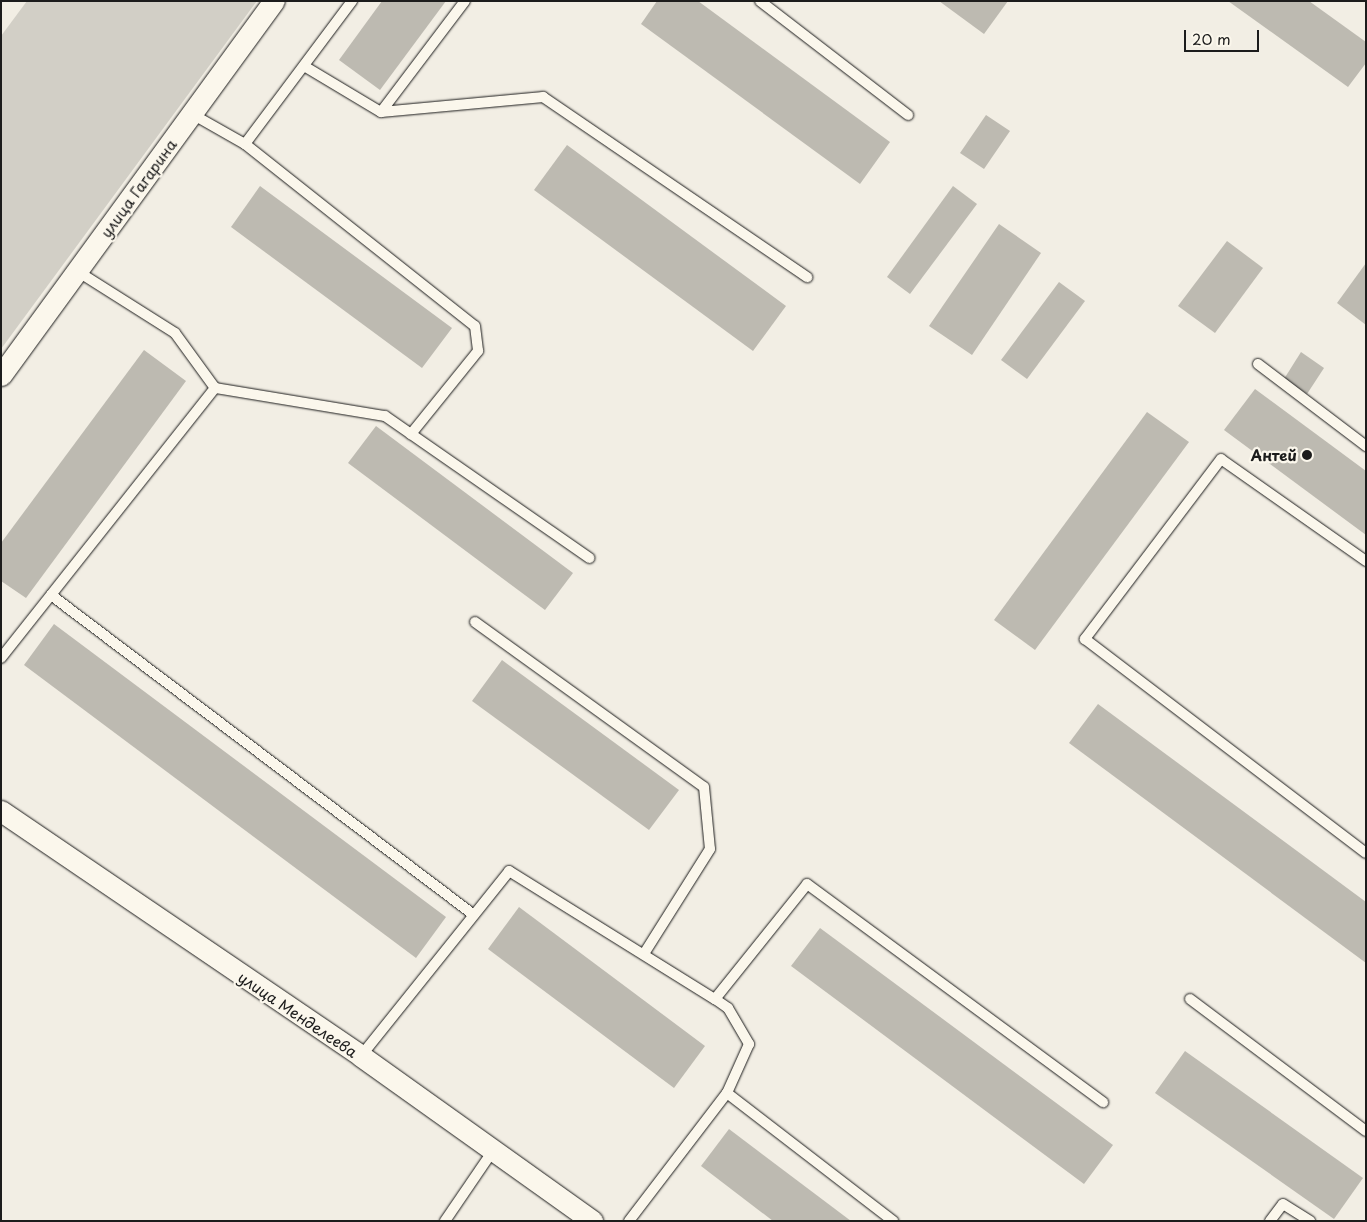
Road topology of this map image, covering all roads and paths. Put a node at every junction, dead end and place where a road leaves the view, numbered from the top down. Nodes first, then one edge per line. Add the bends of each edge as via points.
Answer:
1 (274, 1) edge
2 (352, 1) edge
3 (465, 1) edge
4 (760, 1) edge
5 (304, 66) junction
6 (381, 112) junction
7 (192, 114) junction
8 (908, 114) dead end
9 (245, 144) junction
10 (77, 271) junction
11 (807, 277) dead end
12 (1258, 364) dead end
13 (1, 375) edge
14 (215, 388) junction
15 (411, 434) junction
16 (1366, 446) edge
17 (589, 558) dead end
18 (1366, 561) edge
19 (51, 595) junction
20 (474, 622) dead end
21 (1, 658) edge
22 (1, 811) edge
23 (1366, 853) edge
24 (474, 915) junction
25 (644, 954) junction
26 (715, 999) junction
27 (1190, 999) dead end
28 (361, 1056) junction
29 (727, 1093) junction
30 (1103, 1102) dead end
31 (1366, 1131) edge
32 (492, 1152) junction
33 (445, 1221) edge
34 (592, 1221) edge
35 (629, 1221) edge
36 (893, 1221) edge
37 (1270, 1221) edge
38 (1310, 1221) edge

1 - 7 street, улица Гагарина
2 - 5 lane
3 - 6 lane
4 - 8 lane
5 - 6 lane
5 - 9 lane
6 - 11 lane via 543,97
7 - 9 lane
7 - 10 street, улица Гагарина
9 - 15 lane via 475,326 478,351
10 - 13 street, улица Гагарина
10 - 14 lane via 176,333
12 - 16 lane
14 - 15 lane via 385,416
14 - 19 lane
15 - 17 lane
18 - 23 lane via 1221,458 1085,639
19 - 21 lane
19 - 24 lane
20 - 25 lane via 704,787 710,849
22 - 28 street, улица Менделеева
24 - 25 lane via 509,871
24 - 28 lane
25 - 26 lane
26 - 29 lane via 728,1008 749,1044
26 - 30 lane via 807,884
27 - 31 lane
28 - 32 street, улица Менделеева
29 - 35 lane
29 - 36 lane
32 - 33 lane
32 - 34 street, улица Менделеева
37 - 38 lane via 1283,1204

